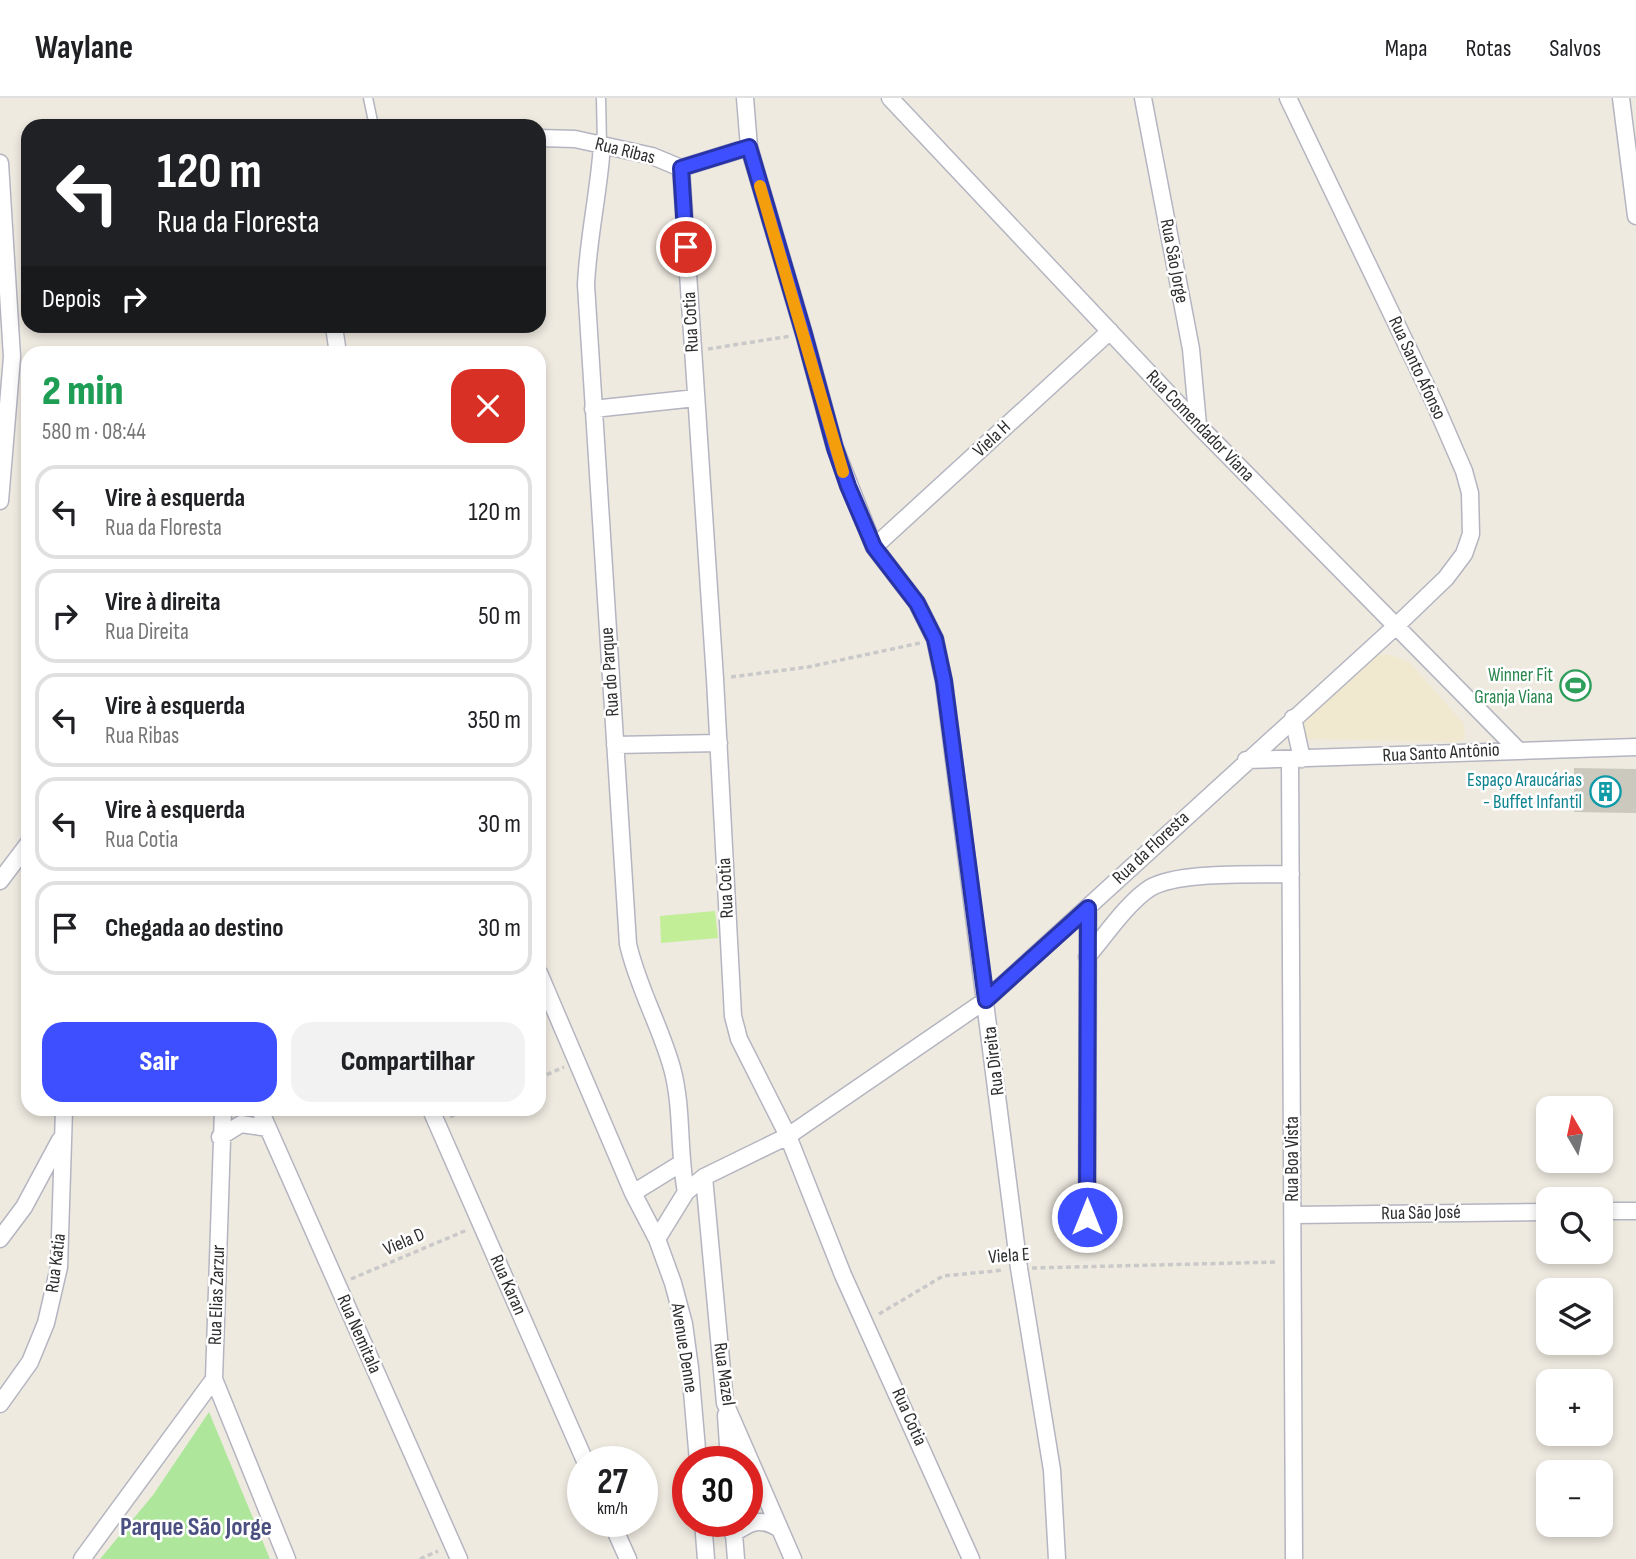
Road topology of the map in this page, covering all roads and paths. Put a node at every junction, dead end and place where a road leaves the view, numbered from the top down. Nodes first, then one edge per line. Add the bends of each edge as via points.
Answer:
1 (368, 98) edge
2 (601, 98) edge
3 (745, 98) edge
4 (890, 98) edge
5 (1143, 98) edge
6 (1288, 98) edge
7 (1621, 98) edge
8 (372, 119) edge
9 (546, 138) edge
10 (602, 145) junction
11 (749, 147) junction
12 (0, 163) edge
13 (681, 168) junction
14 (1636, 216) edge
15 (1110, 331) junction
16 (804, 334) junction
17 (692, 352) junction
18 (696, 398) junction
19 (593, 409) junction
20 (1198, 425) junction
21 (0, 501) edge
22 (874, 547) junction
23 (1395, 627) junction
24 (935, 639) junction
25 (715, 679) junction
26 (1293, 718) junction
27 (719, 743) junction
28 (615, 745) junction
29 (1636, 747) edge
30 (1517, 749) junction
31 (1296, 759) junction
32 (1246, 760) junction
33 (21, 853) edge
34 (1291, 874) junction
35 (0, 881) edge
36 (1088, 908) junction
37 (1087, 957) junction
38 (546, 988) edge
39 (986, 1000) junction
40 (579, 1061) junction
41 (546, 1075) edge
42 (64, 1116) edge
43 (222, 1116) edge
44 (263, 1116) edge
45 (434, 1116) edge
46 (268, 1128) junction
47 (62, 1135) junction
48 (788, 1136) junction
49 (220, 1137) junction
50 (680, 1164) junction
51 (704, 1177) junction
52 (686, 1192) junction
53 (634, 1193) junction
54 (1613, 1211) edge
55 (1636, 1211) edge
56 (1536, 1212) edge
57 (1293, 1215) junction
58 (1087, 1217) dead end
59 (481, 1224) junction
60 (0, 1239) edge
61 (657, 1239) junction
62 (1293, 1262) junction
63 (1019, 1268) junction
64 (337, 1285) junction
65 (866, 1321) junction
66 (214, 1379) junction
67 (725, 1403) junction
68 (0, 1404) edge
69 (578, 1446) edge
70 (696, 1446) edge
71 (728, 1446) edge
72 (763, 1520) edge
73 (778, 1528) junction
74 (618, 1537) edge
75 (704, 1537) edge
76 (734, 1537) edge
77 (82, 1559) edge
78 (287, 1559) edge
79 (459, 1559) edge
80 (628, 1559) edge
81 (706, 1559) edge
82 (736, 1559) edge
83 (793, 1559) edge
84 (971, 1559) edge
85 (1057, 1559) edge
86 (1294, 1559) edge

1 - 8 lane
2 - 10 lane
3 - 11 street, Rua Direita
4 - 15 street, Rua Comendador Viana
5 - 20 street, Rua São Jorge via 1191,349
6 - 23 street, Rua Santo Afonso via 1434,402 1470,493 1471,534 1464,554 1446,579
7 - 14 street
9 - 10 street, Rua Ribas
10 - 13 street, Rua Ribas
10 - 19 street, Rua do Parque via 587,243
11 - 13 street, Rua Ribas
11 - 16 street, Rua Direita
12 - 21 street via 12,357
13 - 17 street, Rua Cotia
15 - 20 street, Rua Comendador Viana
15 - 22 street, Viela H
16 - 17 path
16 - 22 street, Rua Direita via 835,448
17 - 18 street, Rua Cotia
18 - 19 street
18 - 25 street, Rua Cotia
19 - 28 street, Rua do Parque
20 - 23 street, Rua Comendador Viana
22 - 24 street, Rua Direita via 917,603
23 - 26 street, Rua da Floresta
23 - 30 street, Rua Comendador Viana
24 - 25 path via 808,667
24 - 39 street, Rua Direita
25 - 27 street, Rua Cotia
26 - 31 street, Rua Boa Vista
26 - 32 street, Rua da Floresta
27 - 28 street
27 - 48 street, Rua Cotia via 733,1016 739,1039
28 - 50 street, Rua do Parque via 628,944 640,989 672,1069
29 - 30 street, Rua Santo Antônio
30 - 31 street, Rua Santo Antônio
31 - 32 street, Rua Santo Antônio
31 - 34 street, Rua Boa Vista
32 - 36 street, Rua da Floresta
33 - 35 street
34 - 37 street via 1192,877 1151,887
34 - 57 street, Rua Boa Vista
36 - 37 street
36 - 39 street, Rua da Floresta
37 - 58 street
38 - 40 street
39 - 48 street, Rua da Floresta
39 - 63 street, Rua Direita
40 - 41 path
40 - 53 street
42 - 47 street, Rua Katia
43 - 49 street, Rua Elias Zarzur
44 - 46 street, Rua Nemitala
45 - 59 street, Rua Karan
46 - 49 street via 241,1124
46 - 64 street, Rua Nemitala
47 - 60 street via 42,1177
47 - 68 street, Rua Katia via 59,1266 53,1296 30,1362
48 - 51 street, Rua da Floresta
48 - 65 street, Rua Cotia
49 - 66 street, Rua Elias Zarzur
50 - 52 street, Rua do Parque
50 - 53 street
51 - 52 street, Rua da Floresta
51 - 67 street, Rua Mazel
52 - 61 street, Rua da Floresta
53 - 61 street
54 - 55 street
56 - 57 street, Rua São José
57 - 62 street, Rua Boa Vista
59 - 64 path, Viela D
59 - 69 street, Rua Karan
61 - 70 street, Avenue Denne via 684,1324
62 - 63 path, Viela E
62 - 86 street, Rua Boa Vista
63 - 65 path, Viela E via 943,1276
63 - 85 street, Rua Direita via 1052,1470
64 - 79 street, Rua Nemitala
65 - 84 street, Rua Cotia
66 - 77 street
66 - 78 street
67 - 71 street
67 - 73 street, Rua Mazel
72 - 73 street
73 - 83 street, Rua Mazel
74 - 80 street
75 - 81 street
76 - 82 street

